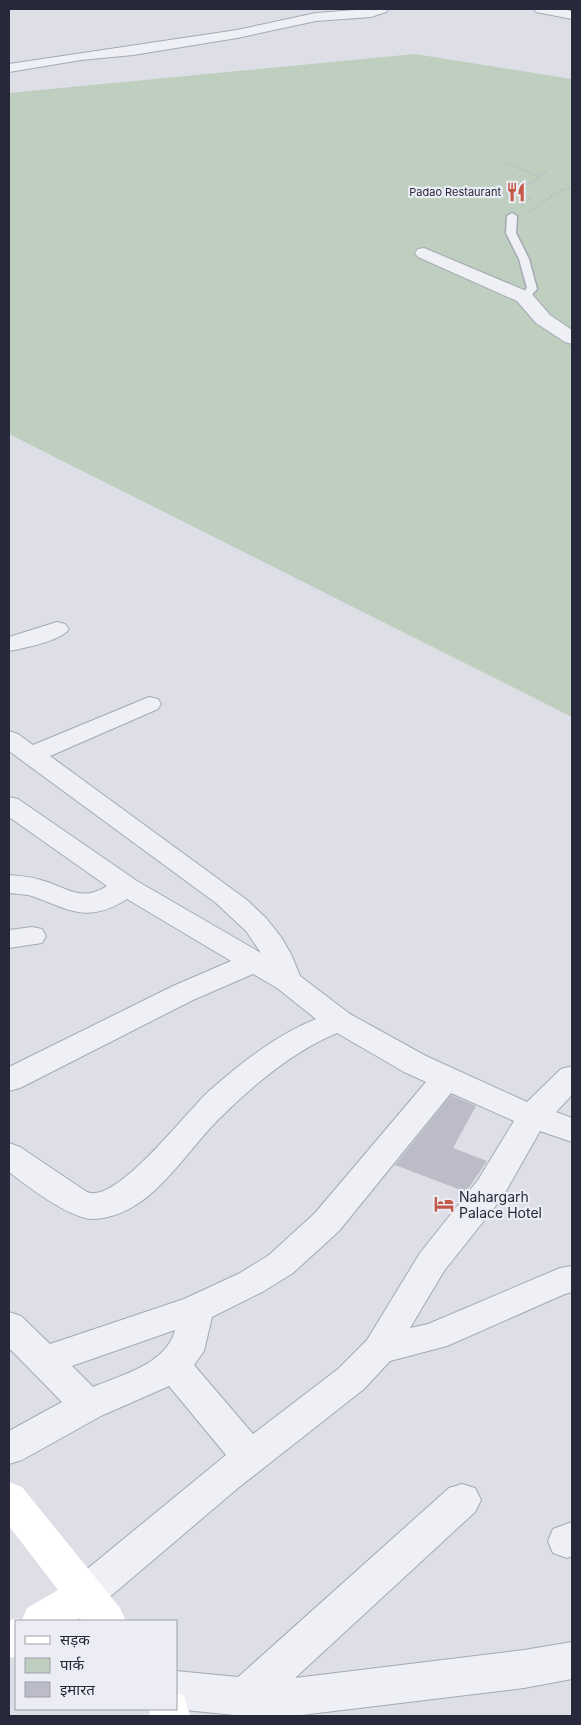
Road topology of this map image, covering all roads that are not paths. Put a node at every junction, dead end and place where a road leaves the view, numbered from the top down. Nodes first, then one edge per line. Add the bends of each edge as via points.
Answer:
1 (381, 9) edge
2 (541, 9) edge
3 (572, 15) edge
4 (9, 68) edge
5 (512, 216) road end
6 (424, 253) dead end
7 (524, 298) junction
8 (572, 338) edge
9 (57, 629) dead end
10 (9, 644) edge
11 (149, 704) dead end
12 (9, 739) edge
13 (31, 755) junction
14 (9, 805) edge
15 (9, 884) edge
16 (127, 887) junction
17 (255, 962) junction
18 (287, 981) junction
19 (339, 1021) junction
20 (572, 1077) edge
21 (446, 1078) junction
22 (9, 1080) edge
23 (533, 1115) junction
24 (572, 1131) edge
25 (9, 1155) edge
26 (572, 1279) edge
27 (196, 1309) junction
28 (9, 1326) edge
29 (380, 1350) junction
30 (44, 1361) junction
31 (162, 1374) junction
32 (88, 1405) junction
33 (9, 1449) edge
34 (250, 1458) junction
35 (9, 1498) edge
36 (462, 1500) dead end
37 (95, 1608) edge
38 (44, 1620) edge
39 (572, 1661) edge
40 (178, 1690) edge
41 (245, 1697) junction

1 - 4 street via 371,13 316,17 133,51
2 - 3 street
5 - 7 lane via 508,225 510,234 524,258 532,289
6 - 7 street
7 - 8 street via 543,319
9 - 10 street
11 - 13 street
12 - 13 street
13 - 18 street via 253,920 274,946
14 - 16 street
15 - 16 street via 35,887 71,902 86,904 102,902
16 - 17 street
17 - 18 street
17 - 22 street via 183,993
18 - 19 street
19 - 21 street
19 - 25 street via 298,1040 219,1099 147,1178 121,1198 107,1204 91,1207 72,1199
20 - 23 street
21 - 23 street
21 - 27 street via 320,1228 281,1264
23 - 24 street
23 - 29 street via 490,1188 432,1262
26 - 29 street via 560,1281 435,1336
27 - 30 street
27 - 31 street via 186,1351
28 - 30 street
29 - 34 street via 351,1379
30 - 32 street
31 - 32 street
31 - 34 street via 177,1370
32 - 33 street
34 - 37 street
35 - 37 street
36 - 41 street
37 - 38 street
39 - 41 street via 293,1697
40 - 41 street

